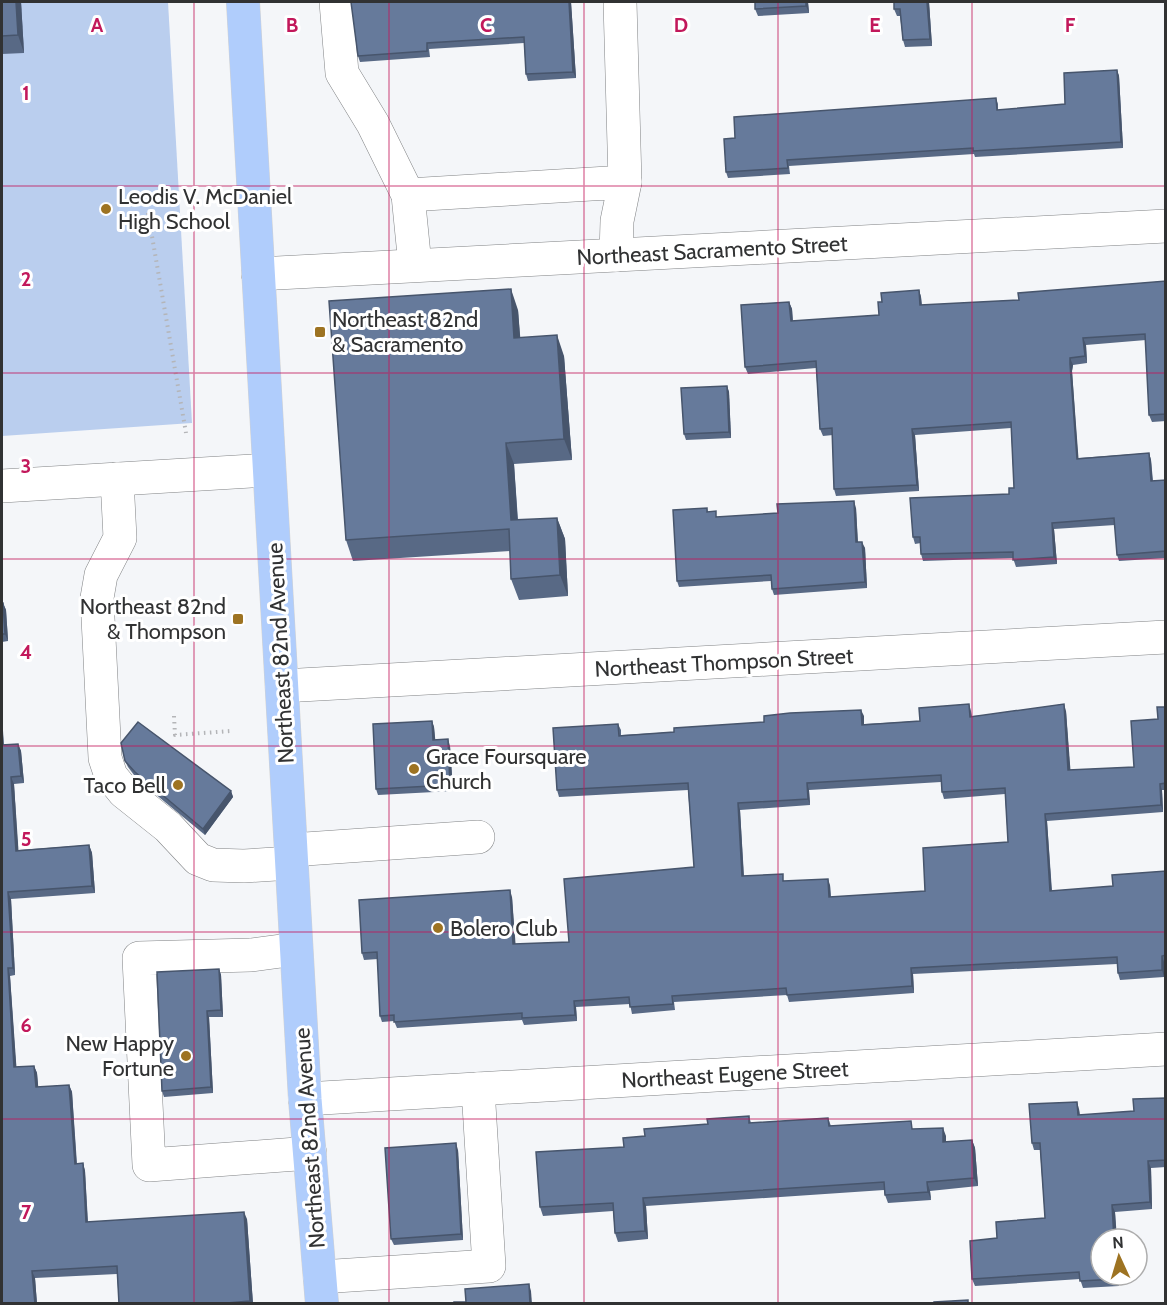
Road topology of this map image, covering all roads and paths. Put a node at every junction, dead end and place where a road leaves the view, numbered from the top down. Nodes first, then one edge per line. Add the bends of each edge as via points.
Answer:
1 (243, 2) edge
2 (336, 2) edge
3 (620, 2) edge
4 (625, 182) junction
5 (408, 195) junction
6 (148, 213) dead end
7 (1166, 225) edge
8 (616, 255) junction
9 (415, 266) junction
10 (258, 274) junction
11 (186, 433) dead end
12 (269, 470) junction
13 (117, 479) junction
14 (2, 486) edge
15 (1166, 637) edge
16 (282, 686) junction
17 (174, 716) dead end
18 (231, 731) dead end
19 (478, 837) dead end
20 (291, 856) junction
21 (296, 949) junction
22 (1166, 1049) edge
23 (478, 1089) junction
24 (305, 1099) junction
25 (310, 1153) junction
26 (321, 1290) edge

1 - 10 main road, Northeast 82nd Avenue
2 - 5 street via 342,73
3 - 4 street
4 - 5 street
4 - 8 street via 617,221
5 - 9 street
6 - 11 path
7 - 8 street, Northeast Sacramento Street
8 - 9 street, Northeast Sacramento Street
9 - 10 street, Northeast Sacramento Street
10 - 12 main road, Northeast 82nd Avenue
12 - 13 street
12 - 16 main road, Northeast 82nd Avenue
13 - 14 street
13 - 20 street via 120,538 101,575 97,598 105,758 111,777 198,859 223,865
15 - 16 street, Northeast Thompson Street
16 - 20 main road, Northeast 82nd Avenue
17 - 18 path via 175,735
19 - 20 street
20 - 21 main road, Northeast 82nd Avenue
21 - 24 main road, Northeast 82nd Avenue
21 - 25 street via 251,955 139,958 148,1165
22 - 23 street, Northeast Eugene Street
23 - 24 street, Northeast Eugene Street
23 - 26 street via 489,1266
24 - 25 main road, Northeast 82nd Avenue
25 - 26 main road, Northeast 82nd Avenue

